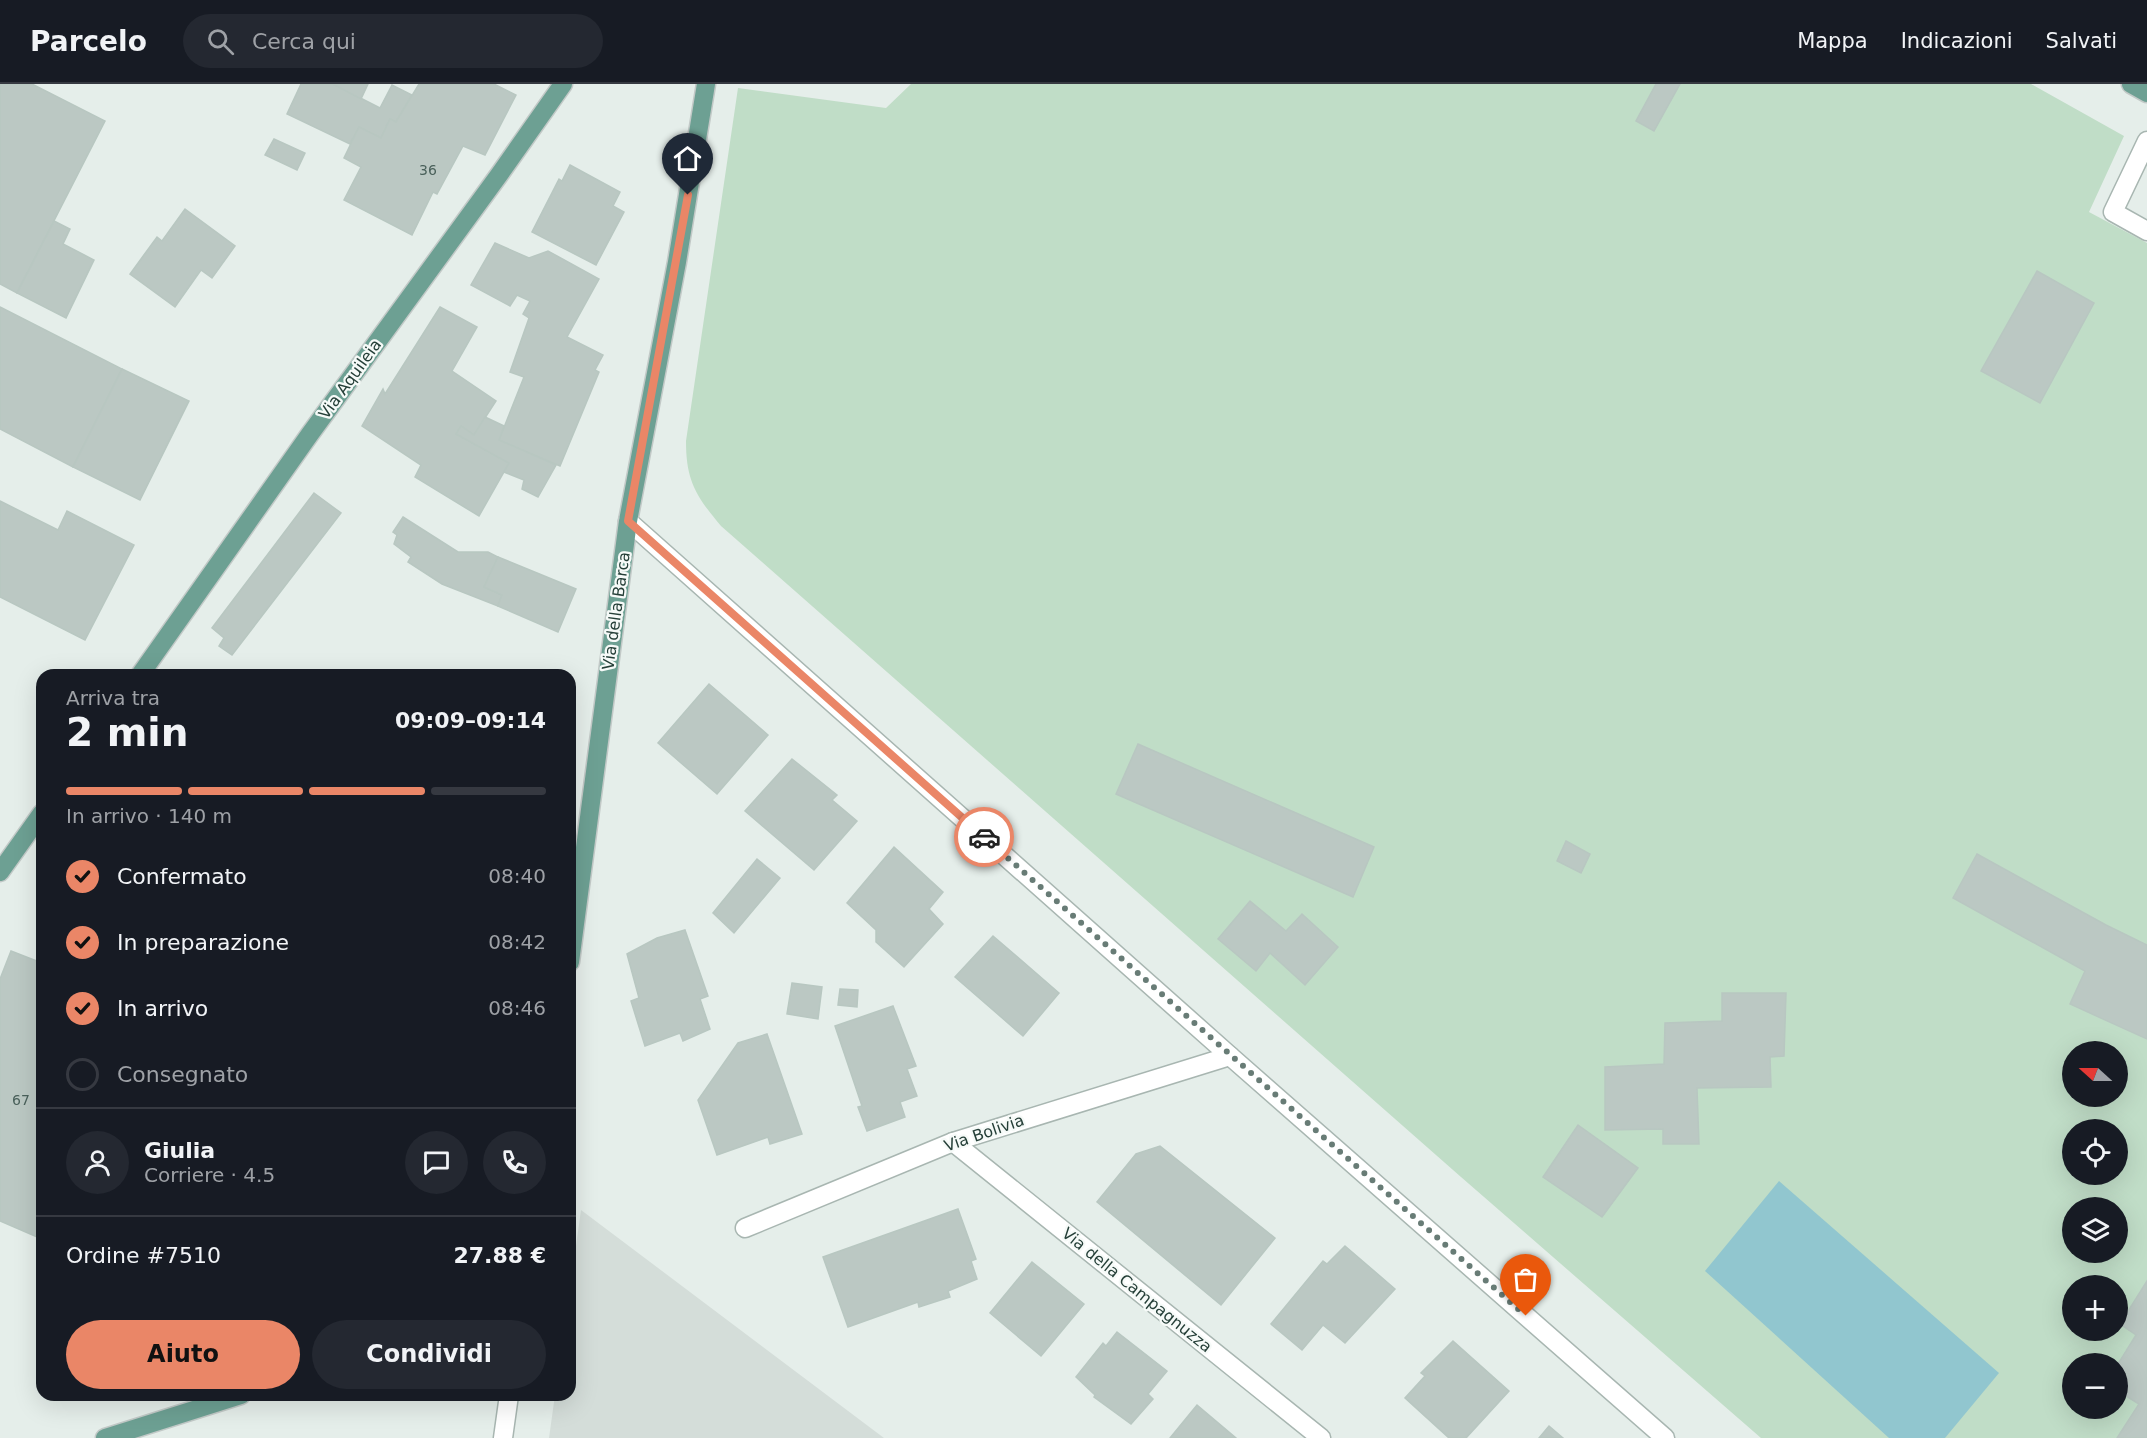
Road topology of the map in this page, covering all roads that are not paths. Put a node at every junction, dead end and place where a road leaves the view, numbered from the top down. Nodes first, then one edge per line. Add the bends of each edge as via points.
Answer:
1 (563, 84) edge
2 (706, 84) edge
3 (2131, 84) edge
4 (2147, 93) edge
5 (2147, 141) edge
6 (2147, 231) edge
7 (628, 521) junction
8 (144, 669) edge
9 (36, 821) edge
10 (0, 872) edge
11 (576, 916) edge
12 (1230, 1056) junction
13 (953, 1142) junction
14 (745, 1228) dead end
15 (222, 1401) edge
16 (508, 1401) edge
17 (105, 1438) edge
18 (503, 1438) edge
19 (1321, 1438) edge
20 (1665, 1438) edge

1 - 8 main road, Via Aquileia
2 - 7 main road, Via della Barca
3 - 4 main road
5 - 6 street via 2113,212
7 - 11 main road, Via della Barca
7 - 12 street
9 - 10 main road
12 - 13 street, Via Bolivia
12 - 20 street
13 - 14 street, Via Bolivia
13 - 19 street, Via della Campagnuzza
15 - 17 main road
16 - 18 street

